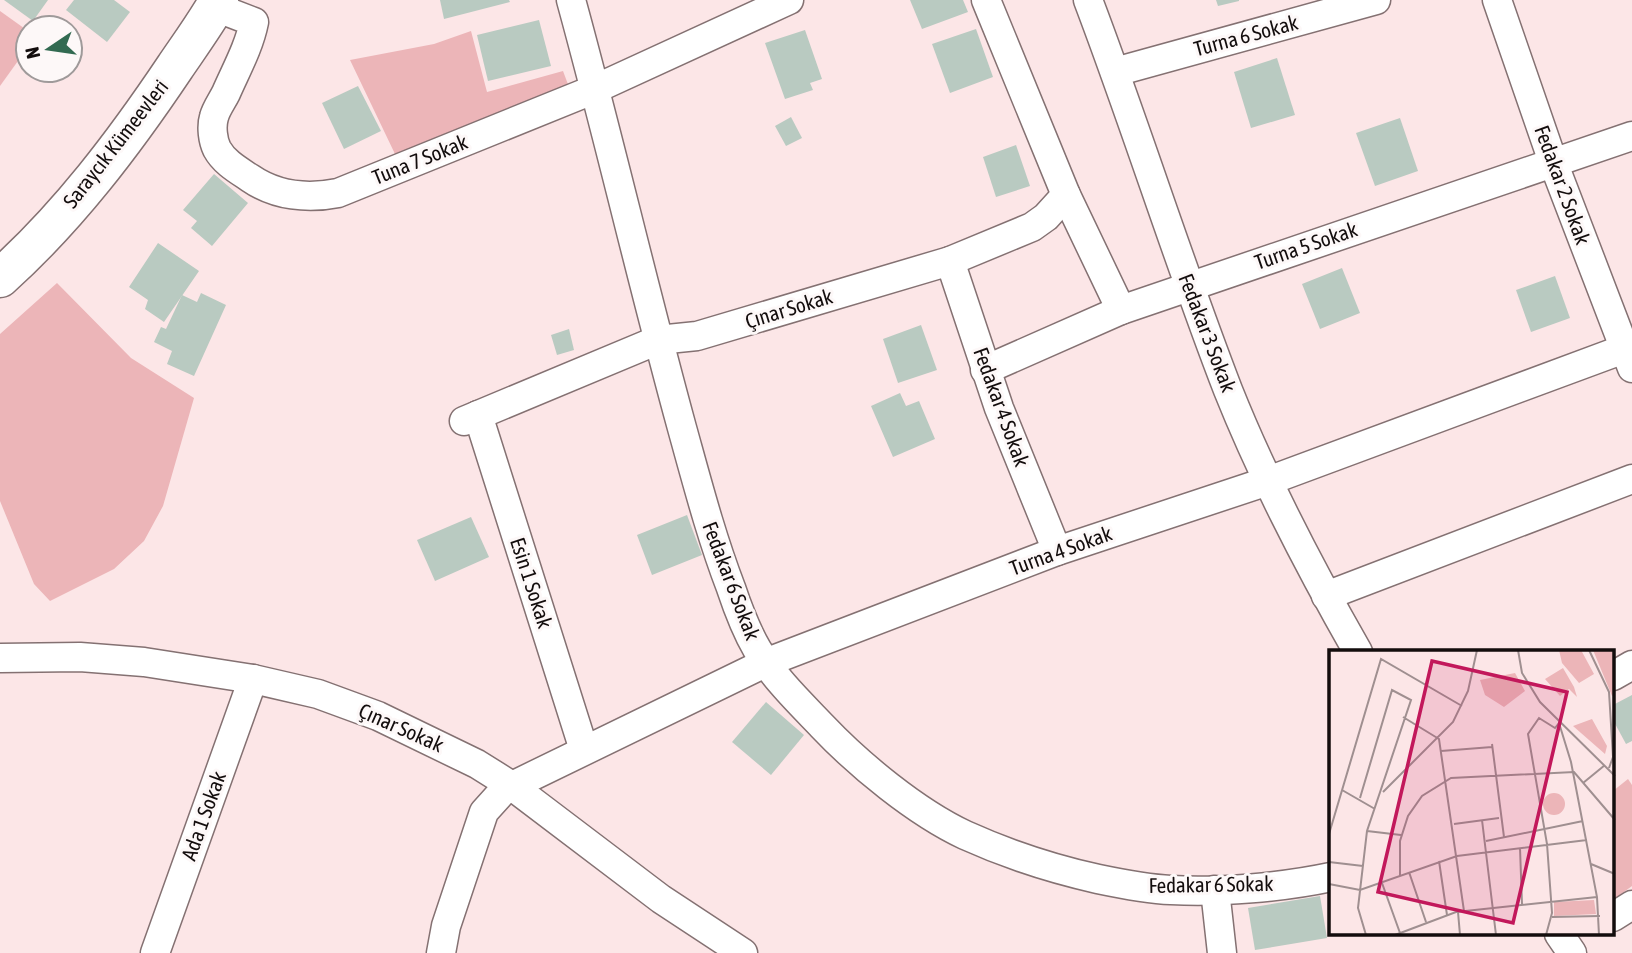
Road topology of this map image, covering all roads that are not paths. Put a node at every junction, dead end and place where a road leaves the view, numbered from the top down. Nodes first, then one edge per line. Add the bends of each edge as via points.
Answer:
1 (571, 0) edge
2 (789, 0) edge
3 (986, 0) edge
4 (1088, 0) edge
5 (1376, 0) edge
6 (1497, 0) edge
7 (225, 2) edge
8 (1115, 72) junction
9 (596, 89) junction
10 (1632, 136) edge
11 (1553, 162) junction
12 (1066, 195) junction
13 (950, 261) junction
14 (0, 278) edge
15 (1189, 286) junction
16 (1121, 310) junction
17 (659, 340) junction
18 (1628, 358) edge
19 (985, 370) junction
20 (471, 418) joint
21 (1632, 479) edge
22 (1268, 481) junction
23 (1057, 551) junction
24 (1326, 596) junction
25 (1357, 650) edge
26 (0, 658) edge
27 (765, 663) junction
28 (1632, 665) edge
29 (1614, 675) edge
30 (253, 679) junction
31 (584, 750) junction
32 (512, 786) junction
33 (1329, 877) edge
34 (1215, 890) junction
35 (1632, 905) edge
36 (1614, 916) edge
37 (155, 953) edge
38 (440, 953) edge
39 (743, 953) edge
40 (1222, 953) edge

1 - 9 street, Fedakar 6 Sokak
2 - 9 street, Tuna 7 Sokak
3 - 12 street
4 - 8 street, Fedakar 3 Sokak
5 - 8 street, Turna 6 Sokak
6 - 11 street, Fedakar 2 Sokak
7 - 9 street, Tuna 7 Sokak via 254,22 214,118 216,147 256,183 296,196 338,193
7 - 14 main road, Saraycık Kümeevleri via 107,162
8 - 15 street, Fedakar 3 Sokak
9 - 17 street, Fedakar 6 Sokak
10 - 11 street, Turna 5 Sokak
11 - 15 street, Turna 5 Sokak
11 - 18 street, Fedakar 2 Sokak
12 - 13 street, Çınar Sokak via 1032,227
12 - 16 street
13 - 17 street, Çınar Sokak via 697,337
13 - 19 street, Fedakar 4 Sokak
15 - 16 street, Turna 5 Sokak
15 - 22 street, Fedakar 3 Sokak
16 - 19 street, Turna 5 Sokak
17 - 20 street, Çınar Sokak
17 - 27 street, Fedakar 6 Sokak via 715,546 741,617
18 - 22 street, Turna 4 Sokak
19 - 23 street, Fedakar 4 Sokak
20 - 31 street, Esin 1 Sokak
21 - 24 street
22 - 23 street, Turna 4 Sokak
22 - 24 street, Fedakar 3 Sokak
23 - 27 street, Turna 4 Sokak
24 - 25 street, Fedakar 3 Sokak
26 - 30 street, Çınar Sokak via 144,662
27 - 31 street, Turna 4 Sokak
27 - 34 street, Fedakar 6 Sokak via 841,747 918,807 963,834 1088,876 1170,891
28 - 29 street
30 - 32 street, Çınar Sokak via 318,694 378,716
30 - 37 street, Ada 1 Sokak
31 - 32 street, Turna 4 Sokak
32 - 38 street, Turna 4 Sokak via 484,812
32 - 39 street, Çınar Sokak via 661,899
33 - 34 street, Fedakar 6 Sokak
34 - 40 street
35 - 36 street

